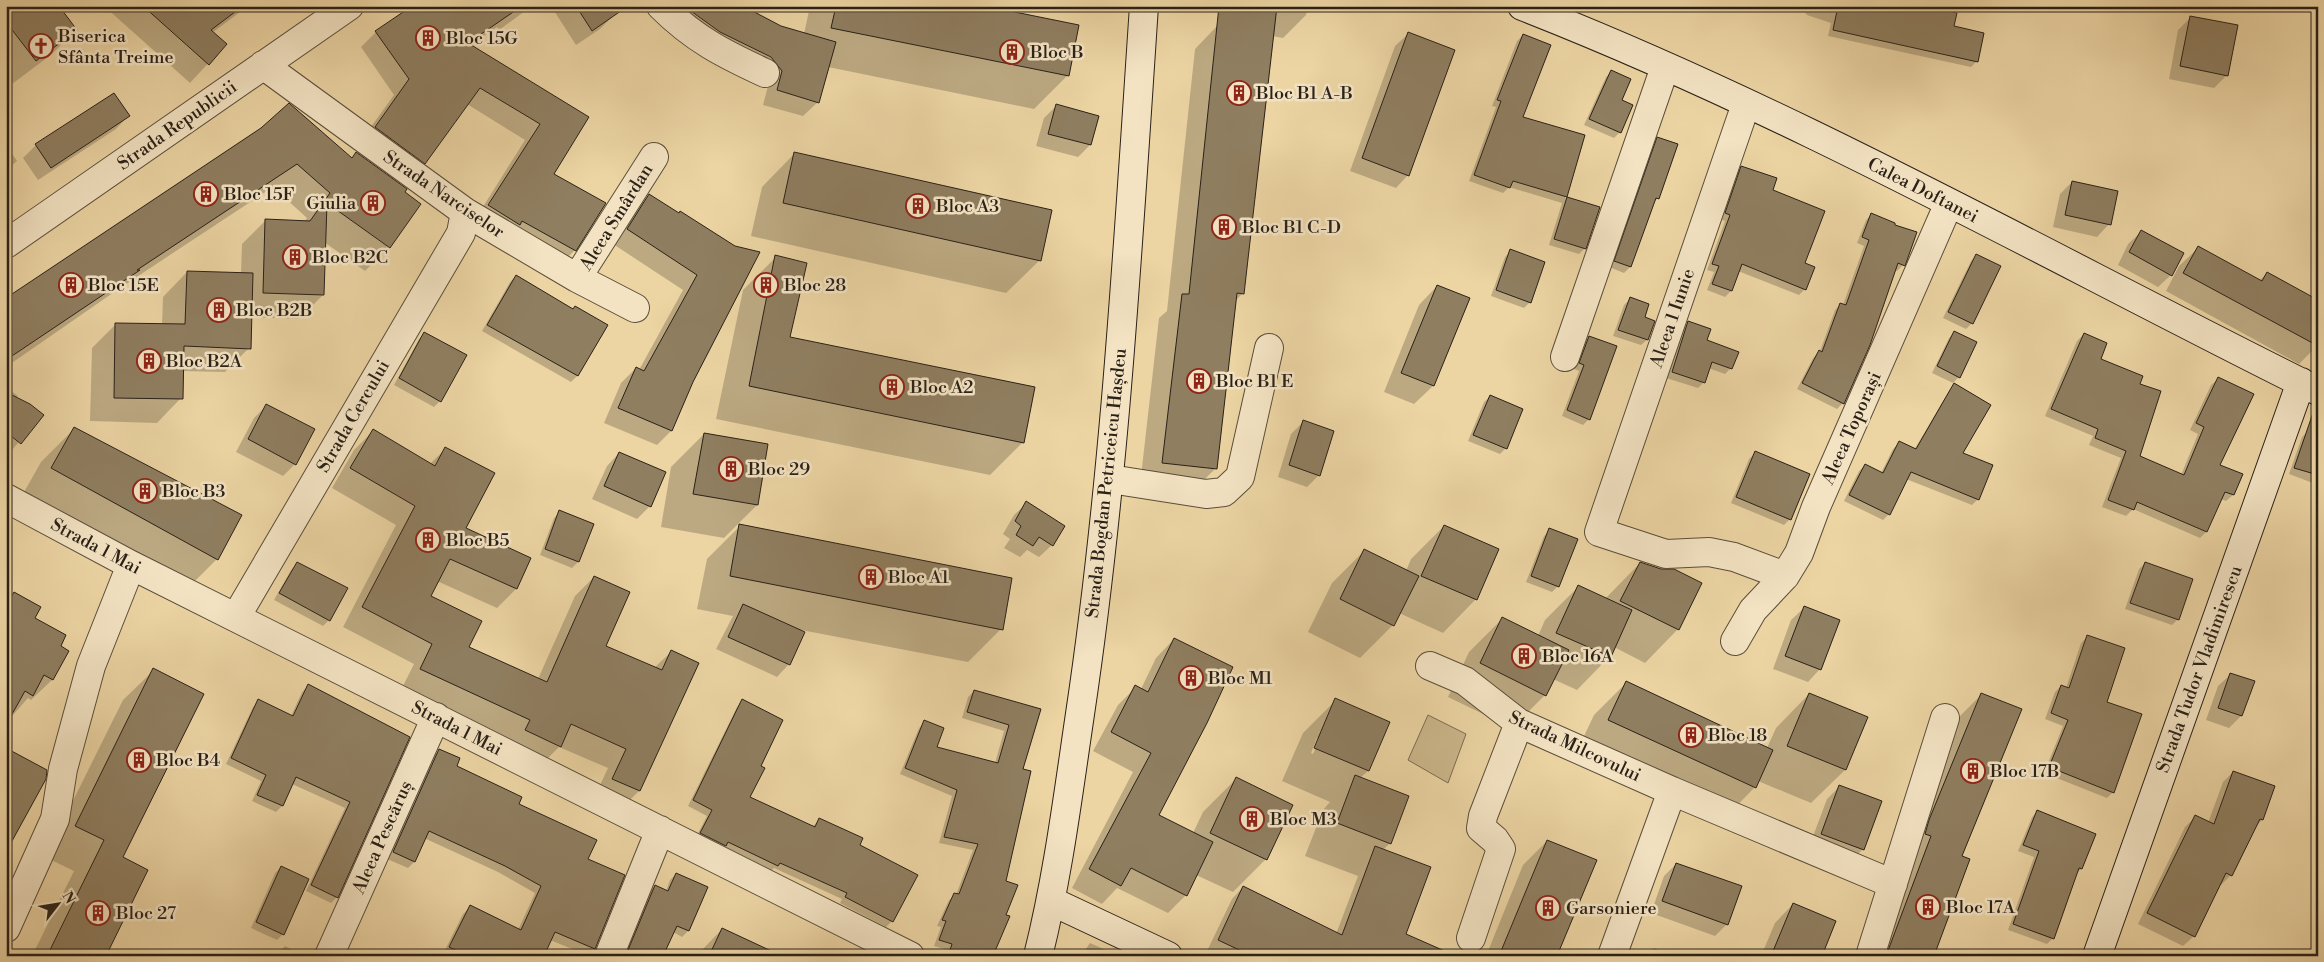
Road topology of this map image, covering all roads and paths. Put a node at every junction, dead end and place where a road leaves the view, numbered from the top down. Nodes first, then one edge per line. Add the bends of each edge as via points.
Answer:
1 (349, 6) edge
2 (661, 6) edge
3 (1144, 6) edge
4 (1522, 6) edge
5 (263, 65) junction
6 (1665, 67) junction
7 (765, 73) dead end
8 (1746, 104) junction
9 (654, 157) dead end
10 (1949, 203) junction
11 (465, 212) junction
12 (6, 244) edge
13 (577, 278) junction
14 (635, 308) dead end
15 (1269, 348) dead end
16 (1566, 357) dead end
17 (2309, 386) edge
18 (1110, 479) junction
19 (6, 498) edge
20 (131, 566) junction
21 (1785, 576) junction
22 (236, 617) junction
23 (1735, 641) dead end
24 (1430, 666) dead end
25 (436, 717) junction
26 (1945, 718) dead end
27 (1519, 723) junction
28 (1672, 791) junction
29 (660, 830) junction
30 (1893, 884) junction
31 (1051, 901) junction
32 (6, 928) edge
33 (1471, 938) dead end
34 (329, 956) edge
35 (609, 956) edge
36 (910, 956) edge
37 (1038, 956) edge
38 (1168, 956) edge
39 (1612, 956) edge
40 (1870, 956) edge
41 (2097, 956) edge

1 - 5 street, Strada Republicii
2 - 7 street via 679,24 718,52
3 - 18 street, Strada Bogdan Petriceicu Hașdeu
4 - 6 street, Calea Doftanei
5 - 11 street, Strada Narciselor
5 - 12 street, Strada Republicii
6 - 8 street, Calea Doftanei
6 - 16 street
8 - 10 street, Calea Doftanei
8 - 21 street, Aleea 1 Iunie via 1598,532 1666,554 1709,552 1734,557
9 - 13 street, Aleea Smârdan
10 - 17 street, Calea Doftanei
10 - 21 street, Aleea Toporași via 1799,553
11 - 13 street, Strada Narciselor
11 - 22 street, Strada Cercului via 461,233
13 - 14 street, Strada Narciselor
15 - 18 street via 1240,477 1224,492 1206,494
17 - 41 street, Strada Tudor Vladimirescu
18 - 31 street, Strada Bogdan Petriceicu Hașdeu via 1088,660
19 - 20 street, Strada 1 Mai
20 - 22 street, Strada 1 Mai
20 - 32 street via 91,666 63,769 55,820
21 - 23 street, Aleea Toporași via 1753,610
22 - 25 street, Strada 1 Mai
24 - 27 street, Strada Milcovului via 1465,681
25 - 29 street, Strada 1 Mai
25 - 34 street, Aleea Pescăruș
26 - 30 street
27 - 28 street, Strada Milcovului
27 - 33 street via 1483,816 1481,828 1496,840 1501,849
28 - 30 street, Strada Milcovului
28 - 39 street
29 - 35 street
29 - 36 street, Strada 1 Mai
30 - 40 street
31 - 37 street, Strada Bogdan Petriceicu Hașdeu
31 - 38 street

